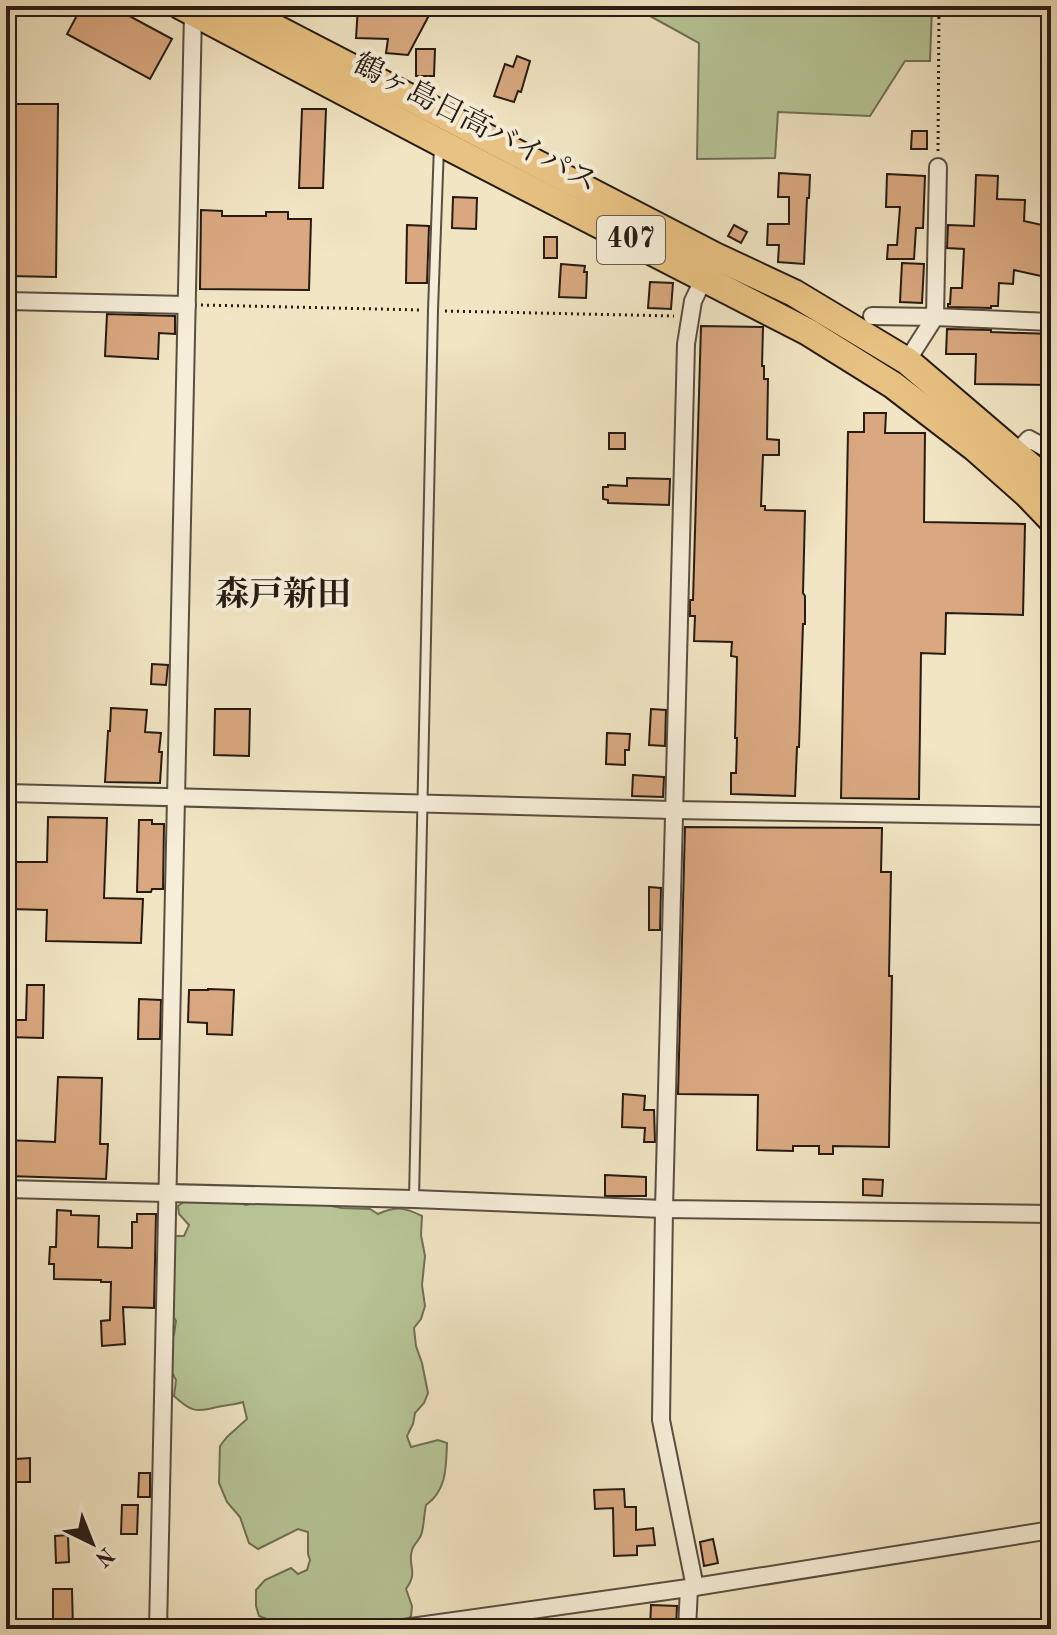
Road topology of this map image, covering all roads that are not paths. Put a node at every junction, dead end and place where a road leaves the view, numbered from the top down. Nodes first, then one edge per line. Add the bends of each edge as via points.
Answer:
1 (233, 6) edge
2 (187, 9) edge
3 (439, 142) junction
4 (938, 167) road end
5 (709, 267) junction
6 (6, 301) edge
7 (187, 305) junction
8 (872, 316) dead end
9 (935, 317) junction
10 (1051, 322) edge
11 (907, 361) junction
12 (1051, 451) edge
13 (1016, 453) junction
14 (1051, 484) edge
15 (1051, 519) edge
16 (6, 793) edge
17 (176, 797) junction
18 (423, 803) junction
19 (673, 810) junction
20 (1051, 816) edge
21 (6, 1189) edge
22 (166, 1194) junction
23 (414, 1199) junction
24 (664, 1209) junction
25 (1051, 1214) edge
26 (1051, 1530) edge
27 (692, 1588) junction
28 (158, 1629) edge
29 (397, 1629) edge
30 (687, 1629) edge

1 - 5 highway, 鶴ヶ島日高バイパス / 407
2 - 3 highway, 鶴ヶ島日高バイパス / 407
2 - 7 street
3 - 5 highway, 鶴ヶ島日高バイパス / 407
3 - 18 lane
4 - 9 street
5 - 11 highway, 鶴ヶ島日高バイパス / 407 via 794,293
5 - 15 highway, 鶴ヶ島日高バイパス / 407 via 893,385 975,448
5 - 19 street via 693,301 686,344
6 - 7 street
7 - 17 street
8 - 9 street
9 - 10 street
9 - 11 street
11 - 13 highway, 鶴ヶ島日高バイパス / 407
12 - 13 street via 1029,439
13 - 14 highway, 鶴ヶ島日高バイパス / 407
16 - 17 street
17 - 18 street
17 - 22 street
18 - 19 street
18 - 23 lane
19 - 20 street
19 - 24 street
21 - 22 street
22 - 23 street
22 - 28 street
23 - 24 street
24 - 25 street
24 - 27 street via 661,1420
26 - 27 street
27 - 29 street
27 - 30 street

